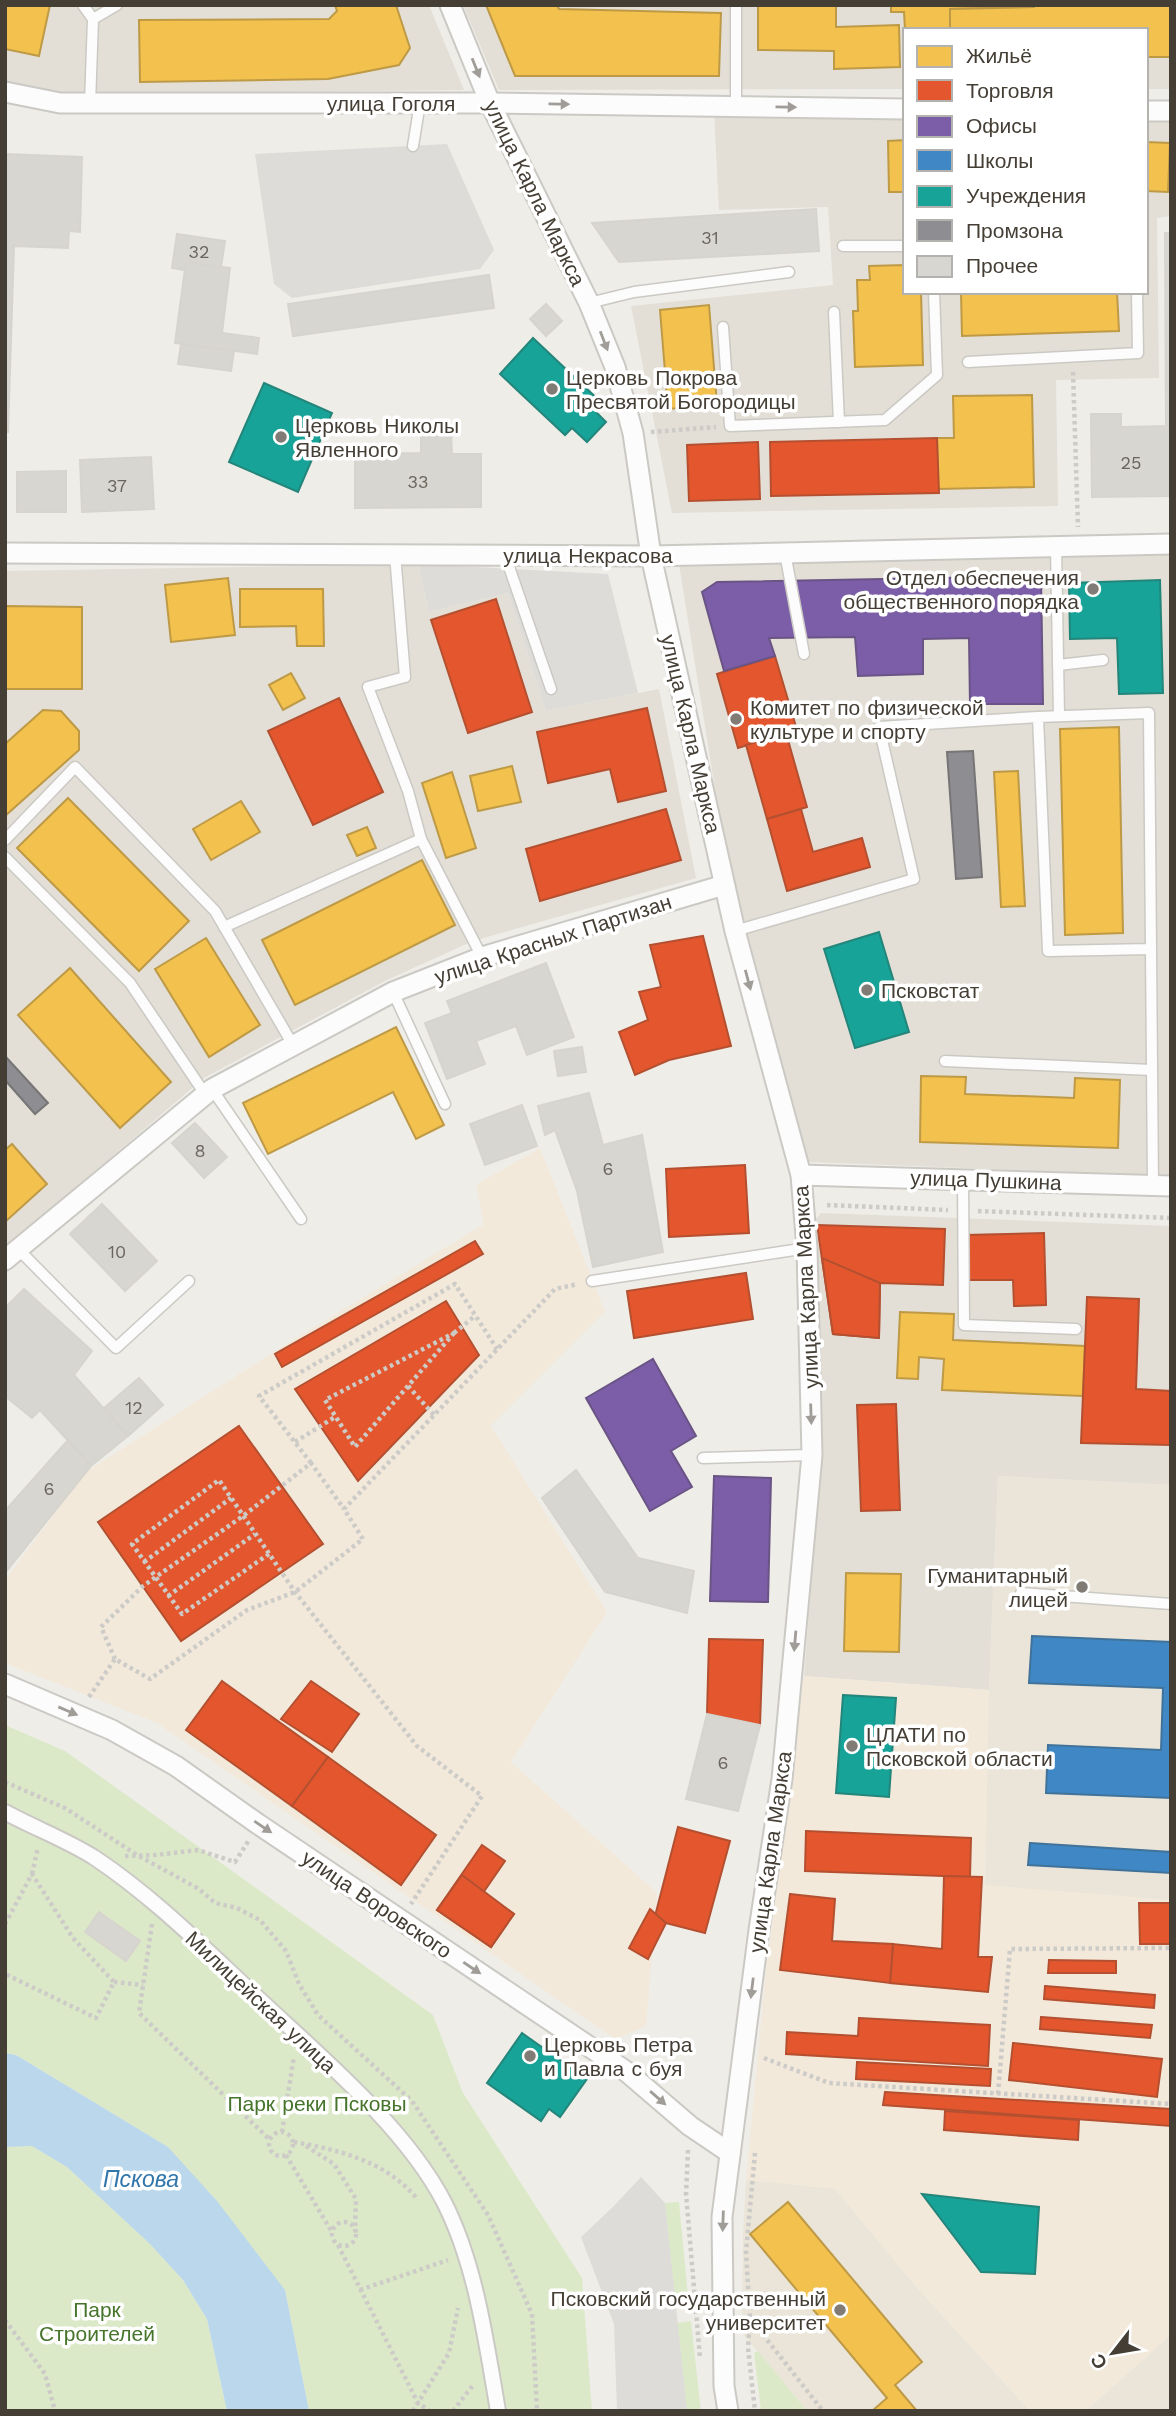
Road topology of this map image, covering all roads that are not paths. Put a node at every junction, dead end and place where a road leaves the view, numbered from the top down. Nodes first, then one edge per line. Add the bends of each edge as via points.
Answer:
1 (83, 5) edge
2 (117, 5) edge
3 (450, 5) edge
4 (736, 5) edge
5 (93, 19) junction
6 (5, 92) edge
7 (420, 103) junction
8 (490, 103) junction
9 (90, 104) junction
10 (736, 107) junction
11 (903, 109) edge
12 (1148, 111) edge
13 (1171, 111) edge
14 (413, 146) dead end
15 (843, 246) dead end
16 (903, 246) edge
17 (789, 272) dead end
18 (934, 294) edge
19 (1137, 294) edge
20 (589, 303) junction
21 (834, 312) dead end
22 (723, 327) dead end
23 (968, 362) dead end
24 (839, 422) junction
25 (1171, 544) edge
26 (1056, 546) junction
27 (5, 552) edge
28 (785, 553) junction
29 (395, 554) junction
30 (505, 555) junction
31 (651, 556) junction
32 (804, 654) dead end
33 (1103, 660) dead end
34 (1058, 665) junction
35 (551, 689) dead end
36 (1059, 716) junction
37 (1038, 717) junction
38 (421, 839) junction
39 (5, 840) edge
40 (5, 857) edge
41 (724, 885) junction
42 (224, 927) junction
43 (734, 931) junction
44 (1151, 949) junction
45 (482, 957) junction
46 (393, 992) junction
47 (293, 1045) junction
48 (945, 1061) dead end
49 (1152, 1070) junction
50 (208, 1091) junction
51 (445, 1104) dead end
52 (801, 1175) junction
53 (963, 1179) junction
54 (1162, 1185) edge
55 (301, 1219) dead end
56 (807, 1248) junction
57 (11, 1254) edge
58 (189, 1281) dead end
59 (592, 1281) road end
60 (1076, 1329) dead end
61 (813, 1454) junction
62 (703, 1458) dead end
63 (1021, 1593) dead end
64 (1171, 1604) edge
65 (5, 1684) edge
66 (5, 1812) edge
67 (730, 2154) junction
68 (498, 2411) edge
69 (728, 2411) edge

1 - 5 lane
2 - 5 lane
3 -> 8 street, улица Карла Маркса
4 - 10 lane
5 - 9 lane
6 - 9 street, улица Гоголя
7 - 8 street, улица Гоголя
7 - 9 street, улица Гоголя
7 - 14 lane
8 -> 10 street, улица Гоголя
8 - 20 street, улица Карла Маркса
10 -> 11 street, улица Гоголя
12 - 13 street
15 - 16 lane
17 - 20 lane via 634,292
18 - 24 lane via 937,375 885,420
19 - 23 lane via 1138,354
20 -> 31 street, улица Карла Маркса via 615,368 633,433
21 - 24 lane
22 - 24 lane via 730,426
25 - 26 street, улица Некрасова
26 - 28 street, улица Некрасова
26 - 34 lane
27 - 29 street, улица Некрасова
28 - 31 street, улица Некрасова
28 - 32 lane
29 - 30 street, улица Некрасова
29 - 38 lane via 405,677 368,687 408,790
30 - 31 street, улица Некрасова
30 - 35 lane
31 - 41 street, улица Карла Маркса
33 - 34 lane
34 - 36 lane
36 - 37 lane
36 - 44 lane via 1149,713
37 - 43 lane via 879,727 914,878
37 - 44 lane via 1048,951
38 - 42 lane
38 - 45 lane
39 - 42 lane via 75,767 215,911
40 - 50 lane via 130,984
41 - 43 street, улица Карла Маркса
41 - 45 street, улица Красных Партизан
42 - 47 lane
43 -> 52 street, улица Карла Маркса
44 - 49 lane
45 - 46 street, улица Красных Партизан
46 - 47 street, улица Красных Партизан
46 - 51 lane
47 - 50 street, улица Красных Партизан
48 - 49 lane
49 - 54 lane
50 - 55 lane
50 - 57 street, улица Красных Партизан
52 - 53 street, улица Пушкина
52 - 56 street, улица Карла Маркса
53 - 54 street, улица Пушкина
53 - 60 lane via 964,1325
56 - 59 lane
56 -> 61 street, улица Карла Маркса
57 - 58 lane via 116,1348
61 - 62 lane
61 -> 67 street, улица Карла Маркса via 753,2056
63 - 64 lane
65 -> 67 street, улица Воровского via 112,1731 176,1766 627,2072
66 - 68 street, Милицейская улица via 93,1857 155,1903 382,2117 443,2201 466,2253
67 -> 69 street, улица Карла Маркса via 722,2217

